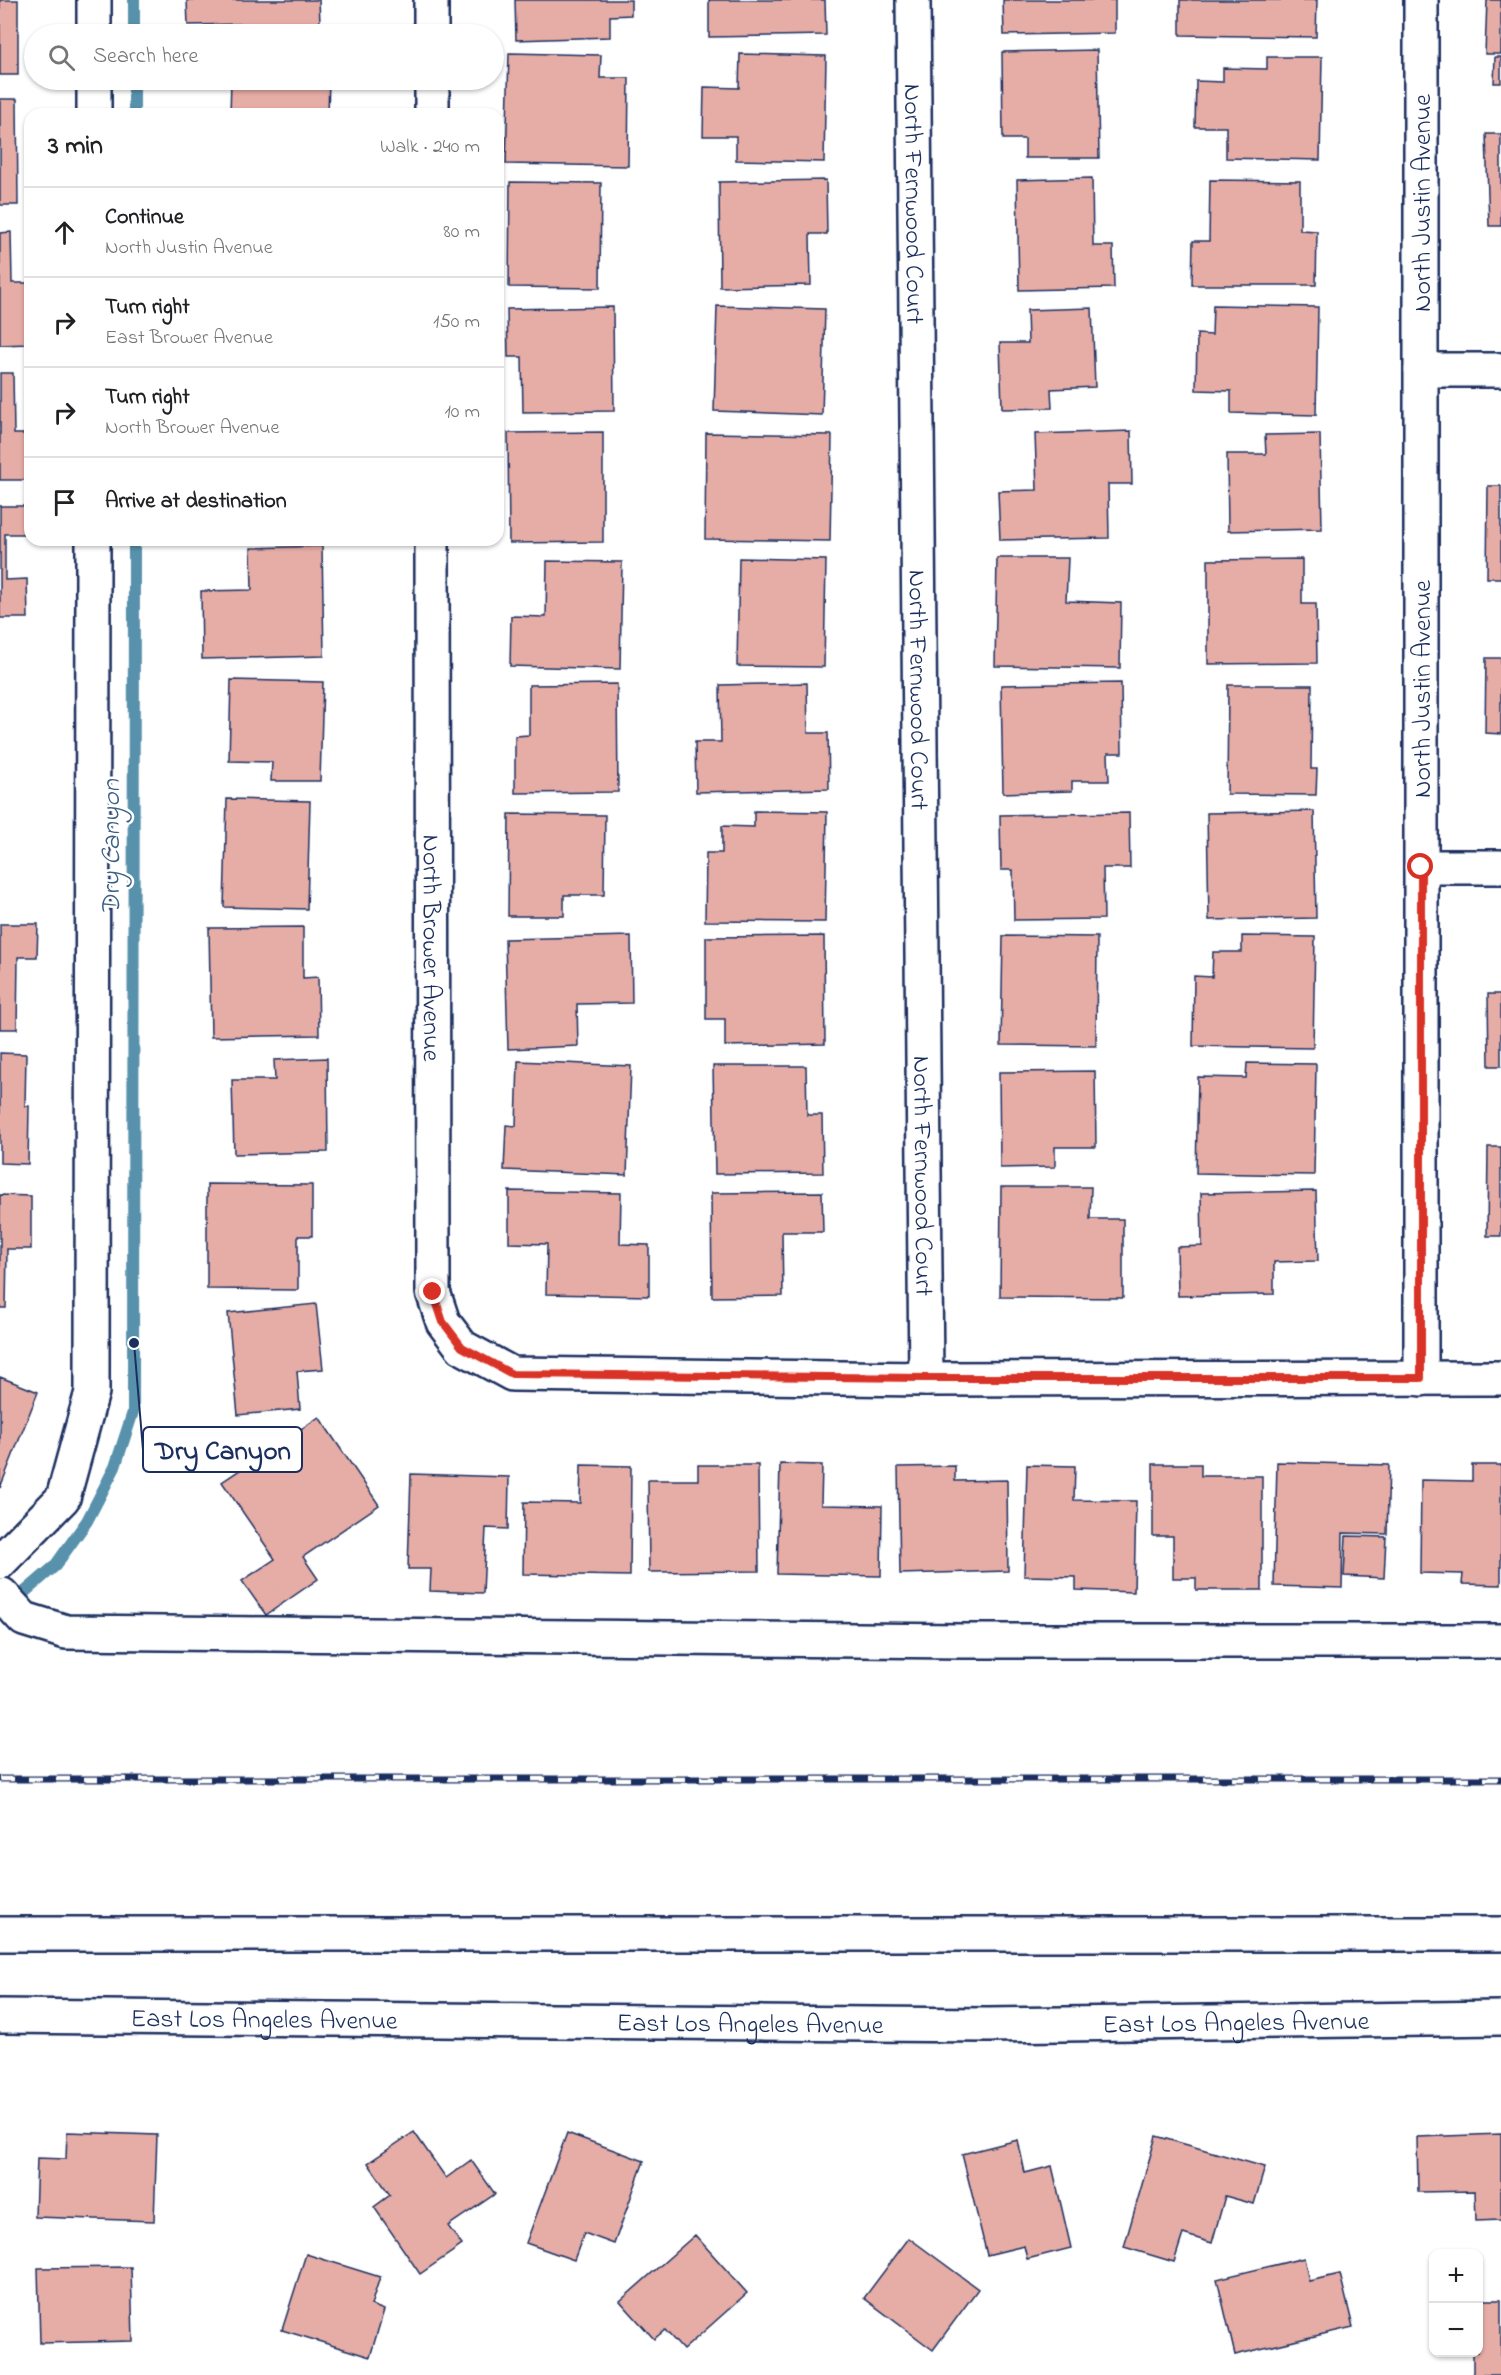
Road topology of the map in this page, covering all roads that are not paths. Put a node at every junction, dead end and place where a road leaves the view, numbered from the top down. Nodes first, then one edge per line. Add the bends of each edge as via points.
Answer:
1 (94, 0) edge
2 (431, 0) edge
3 (913, 0) edge
4 (1421, 0) edge
5 (94, 24) edge
6 (432, 24) edge
7 (94, 90) edge
8 (432, 90) edge
9 (94, 108) edge
10 (432, 108) edge
11 (1421, 370) junction
12 (1501, 370) edge
13 (93, 546) edge
14 (432, 546) edge
15 (1421, 867) junction
16 (1501, 867) edge
17 (926, 1378) junction
18 (1421, 1378) junction
19 (1501, 1378) edge
20 (0, 1562) edge
21 (0, 1595) edge
22 (1501, 1641) edge
23 (0, 1934) edge
24 (1501, 1935) edge
25 (0, 2016) edge
26 (1501, 2018) edge

1 - 5 street
2 - 6 street
3 - 17 street, North Fernwood Court
4 - 11 street, North Justin Avenue
7 - 9 street
8 - 10 street
11 - 12 street
11 - 15 street, North Justin Avenue
13 - 20 street via 92,1392 63,1498
14 - 17 street, North Brower Avenue via 433,1292 443,1322 462,1347 512,1374
15 - 16 street
15 - 18 street, North Justin Avenue
17 - 18 street
18 - 19 street
21 - 22 street via 24,1619 66,1632 962,1641
23 - 24 street
25 - 26 street, East Los Angeles Avenue via 988,2025

